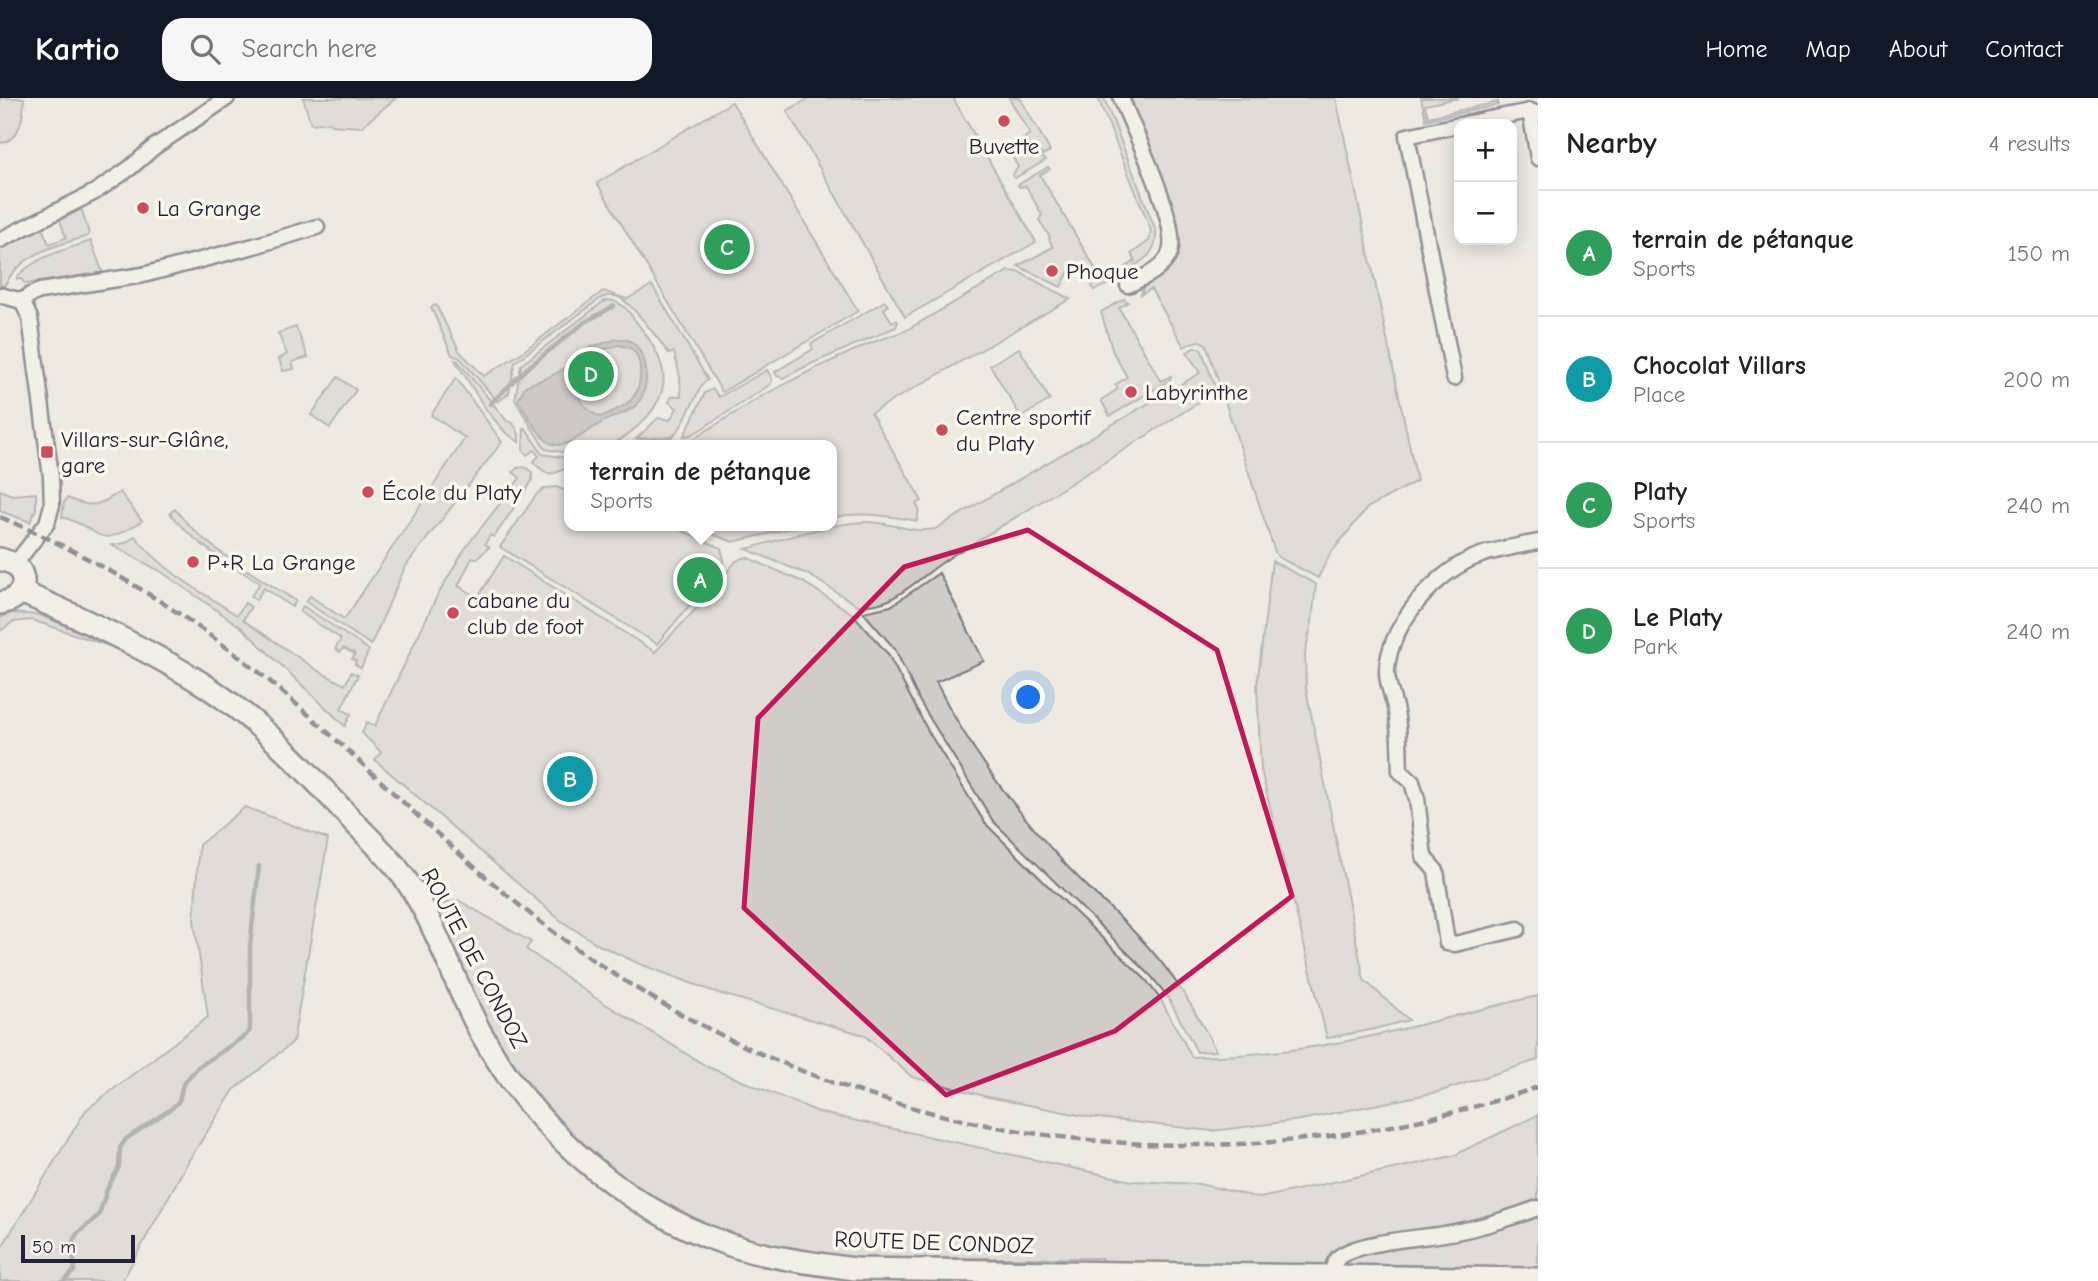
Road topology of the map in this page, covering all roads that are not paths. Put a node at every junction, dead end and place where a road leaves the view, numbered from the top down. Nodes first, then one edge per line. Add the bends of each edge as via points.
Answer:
1 (227, 98) edge
2 (1121, 98) edge
3 (1534, 113) edge
4 (1498, 119) edge
5 (1454, 127) edge
6 (1538, 158) edge
7 (317, 227) dead end
8 (0, 240) edge
9 (1128, 285) dead end
10 (0, 295) edge
11 (22, 301) junction
12 (1454, 378) dead end
13 (1538, 542) edge
14 (7, 562) edge
15 (20, 592) junction
16 (0, 603) edge
17 (1518, 929) dead end
18 (1538, 1208) edge
19 (1332, 1277) junction
20 (1538, 1279) edge

1 - 8 street via 95,192
2 - 9 street via 1172,239 1162,265
3 - 4 street
3 - 6 street
5 - 12 street via 1407,136
7 - 11 street via 143,275 40,291
10 - 11 street
11 - 14 street via 30,318 52,505 47,523
13 - 17 street via 1478,555 1427,589 1392,645 1387,671 1397,714 1400,771 1412,782 1424,857 1436,871 1447,943
14 - 15 main road via 23,578
15 - 16 main road
15 - 19 main road, ROUTE DE CONDOZ via 153,655 259,726 397,867 431,922 481,1033 514,1086 559,1138 605,1177 680,1223 748,1250 855,1269
18 - 19 street via 1470,1229 1349,1252 1338,1258
19 - 20 main road, ROUTE DE CONDOZ

